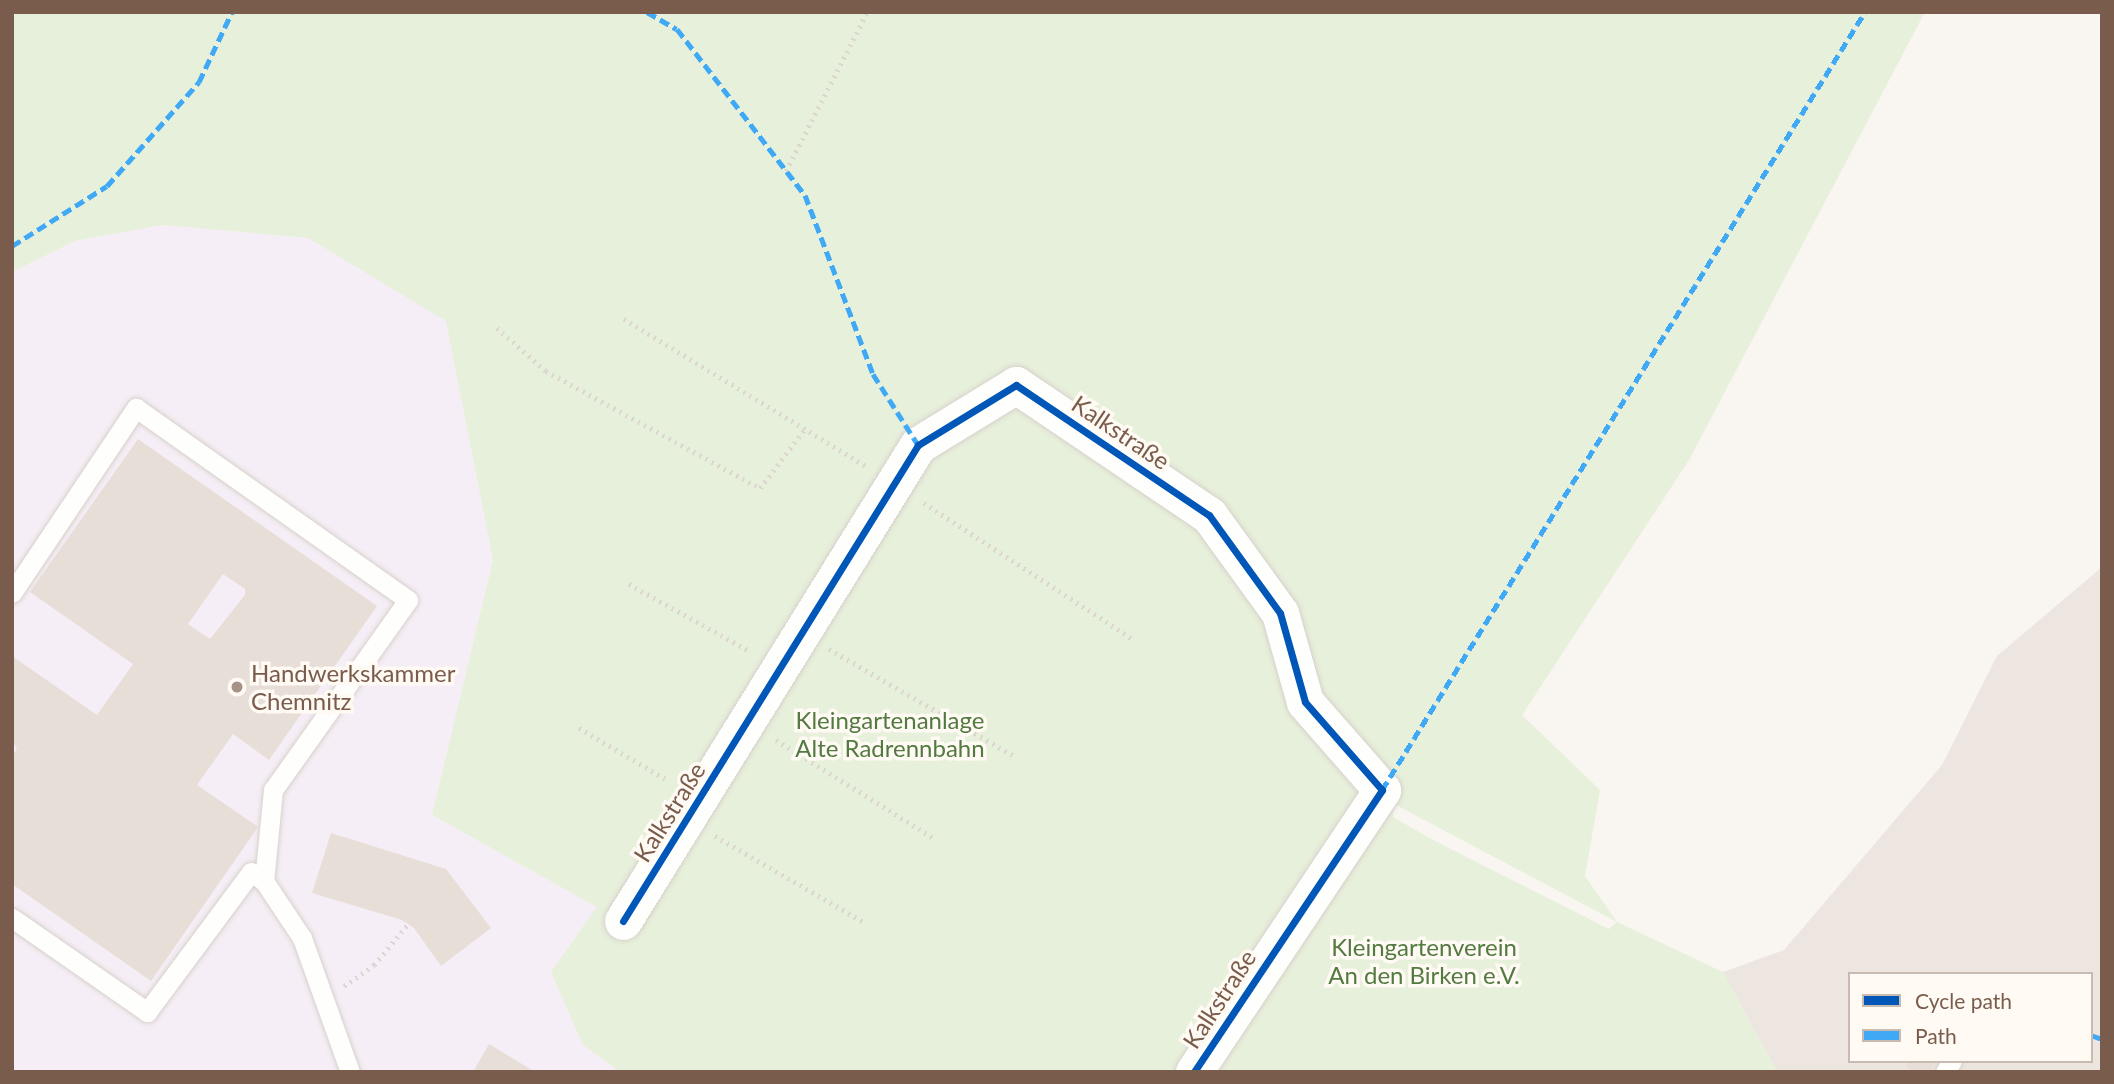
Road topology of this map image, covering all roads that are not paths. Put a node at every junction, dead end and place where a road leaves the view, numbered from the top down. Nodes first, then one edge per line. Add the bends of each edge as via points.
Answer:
1 (12, 593) edge
2 (264, 881) junction
3 (12, 918) edge
4 (623, 921) dead end
5 (350, 1072) edge
6 (1194, 1072) edge

1 - 2 lane via 136,408 408,600 273,790
2 - 3 lane via 251,872 147,1012
2 - 5 lane via 302,938
4 - 6 street, Kalkstraße via 918,445 1016,384 1209,515 1280,612 1305,702 1382,790

